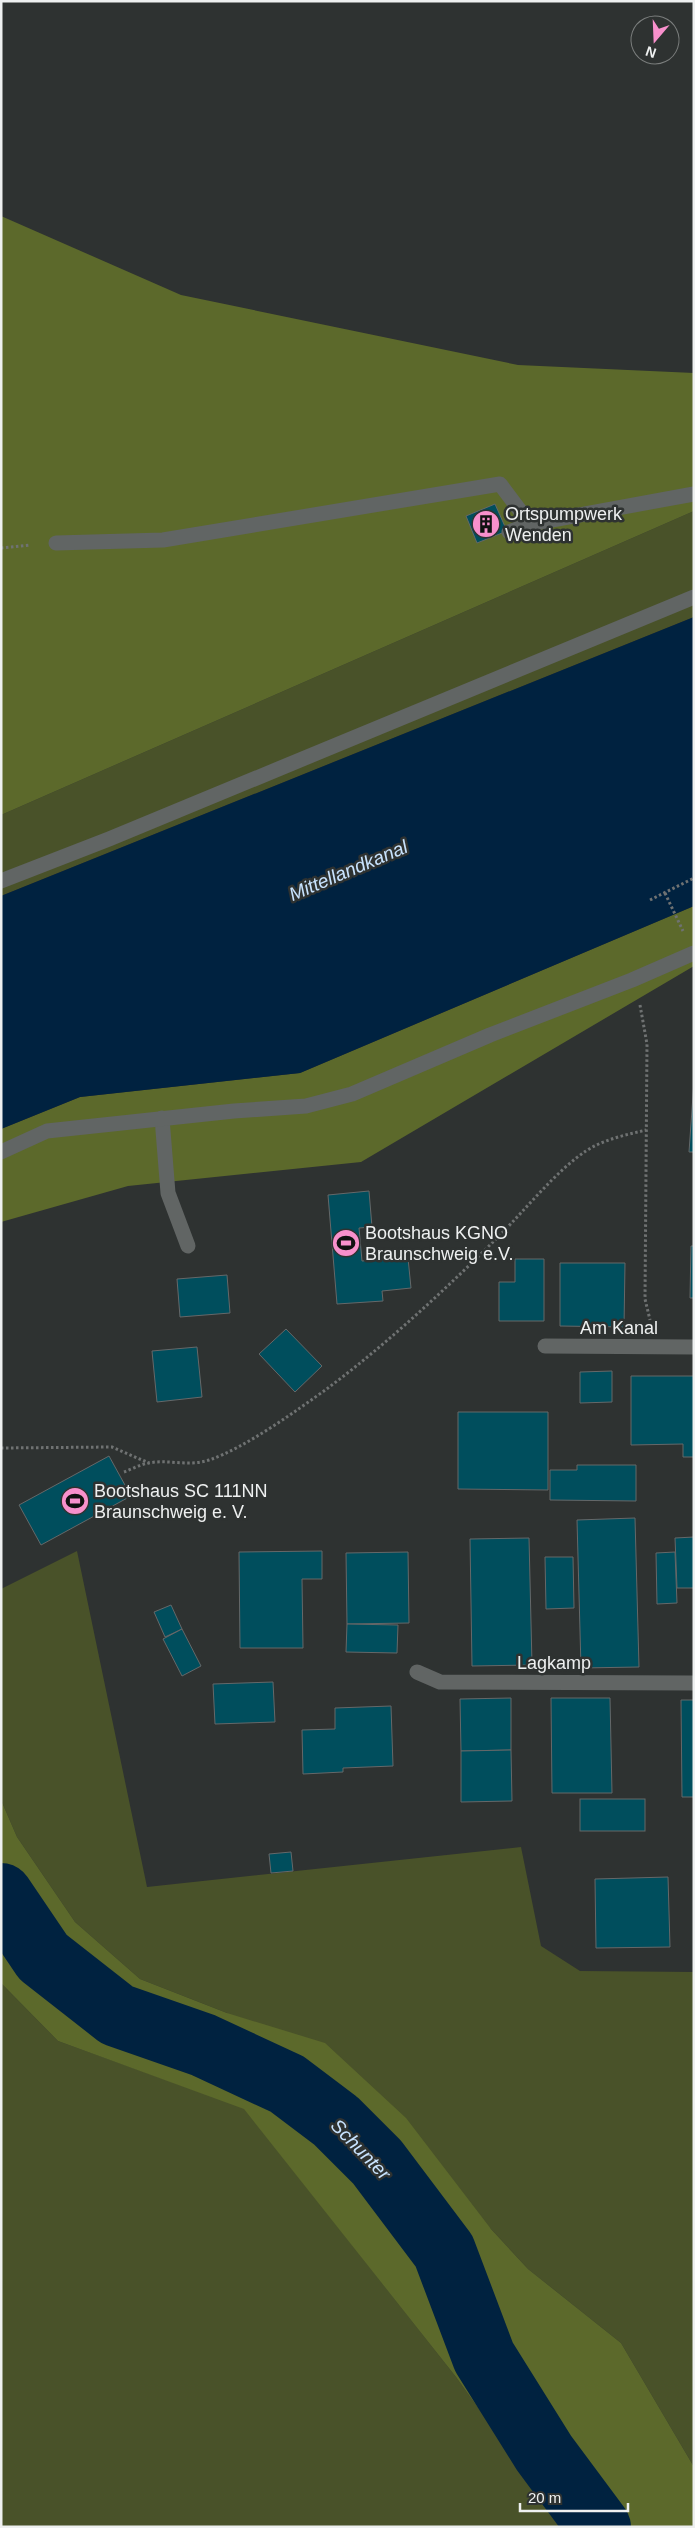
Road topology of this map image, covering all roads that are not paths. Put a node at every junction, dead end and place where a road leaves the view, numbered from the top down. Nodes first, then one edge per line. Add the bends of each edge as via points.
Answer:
1 (694, 494) edge
2 (530, 524) junction
3 (509, 532) dead end
4 (56, 543) dead end
5 (694, 597) edge
6 (1, 881) edge
7 (694, 953) edge
8 (162, 1118) junction
9 (1, 1152) edge
10 (188, 1246) dead end
11 (545, 1346) dead end
12 (694, 1347) edge
13 (417, 1672) dead end
14 (694, 1683) edge

1 - 2 street
2 - 3 street
2 - 4 street via 500,484 163,540
5 - 6 street
7 - 8 street via 352,1094 306,1106
8 - 9 street via 47,1131
8 - 10 street via 168,1193
11 - 12 street, Am Kanal
13 - 14 street, Lagkamp via 440,1682

